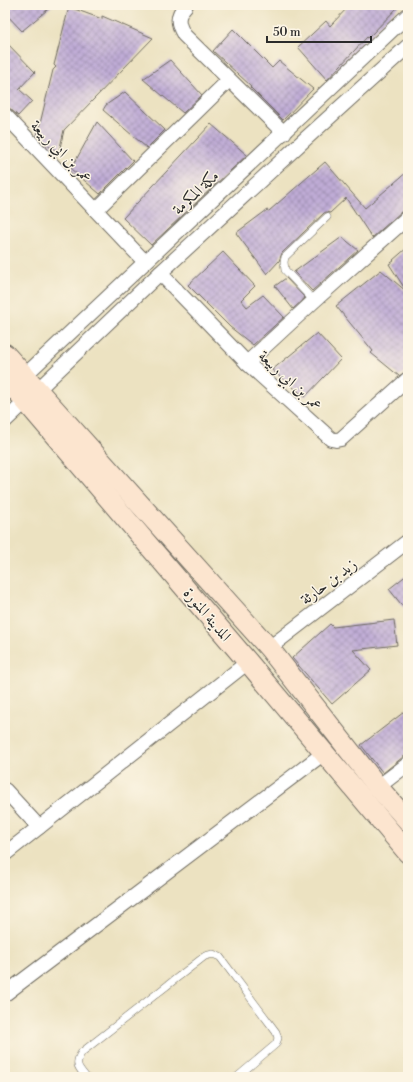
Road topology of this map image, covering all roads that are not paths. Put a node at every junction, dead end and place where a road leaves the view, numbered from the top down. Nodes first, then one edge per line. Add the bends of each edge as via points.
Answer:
1 (186, 5) edge
2 (408, 15) edge
3 (408, 46) edge
4 (229, 80) junction
5 (5, 115) edge
6 (284, 133) junction
7 (96, 210) junction
8 (408, 217) edge
9 (327, 218) dead end
10 (145, 262) junction
11 (160, 273) junction
12 (314, 301) junction
13 (5, 354) edge
14 (247, 363) junction
15 (408, 379) edge
16 (19, 387) edge
17 (5, 421) edge
18 (408, 542) edge
19 (269, 648) junction
20 (248, 662) junction
21 (324, 752) junction
22 (408, 764) edge
23 (378, 787) junction
24 (5, 790) edge
25 (408, 821) edge
26 (39, 827) junction
27 (408, 853) edge
28 (5, 854) edge
29 (5, 994) edge
30 (86, 1077) edge
31 (237, 1077) edge

1 - 4 street via 178,18 179,27
2 - 6 street, مكة المكرمة
3 - 11 street, مكة المكرمة
4 - 6 street
4 - 7 street
5 - 7 street, عمر بن ابي ربيعة
6 - 10 street, مكة المكرمة
7 - 10 street, عمر بن ابي ربيعة
8 - 12 street
9 - 12 lane via 286,257 284,262 285,270
10 - 16 street, مكة المكرمة
11 - 14 street, عمر بن ابي ربيعة
11 - 16 street, مكة المكرمة
12 - 14 street
13 - 16 main road
14 - 15 street, عمر بن ابي ربيعة via 325,435 336,440 341,439
16 - 17 street, مكة المكرمة
16 - 19 main road
16 - 20 main road, المدينة المنورة
18 - 19 street, زيد بن حارثة
19 - 23 main road
20 - 21 main road, المدينة المنورة
20 - 26 street
21 - 27 main road, المدينة المنورة
21 - 29 street
22 - 23 street
23 - 25 main road
24 - 26 street
26 - 28 street
30 - 31 lane via 78,1067 78,1059 82,1052 205,956 213,954 220,957 278,1038 276,1044

